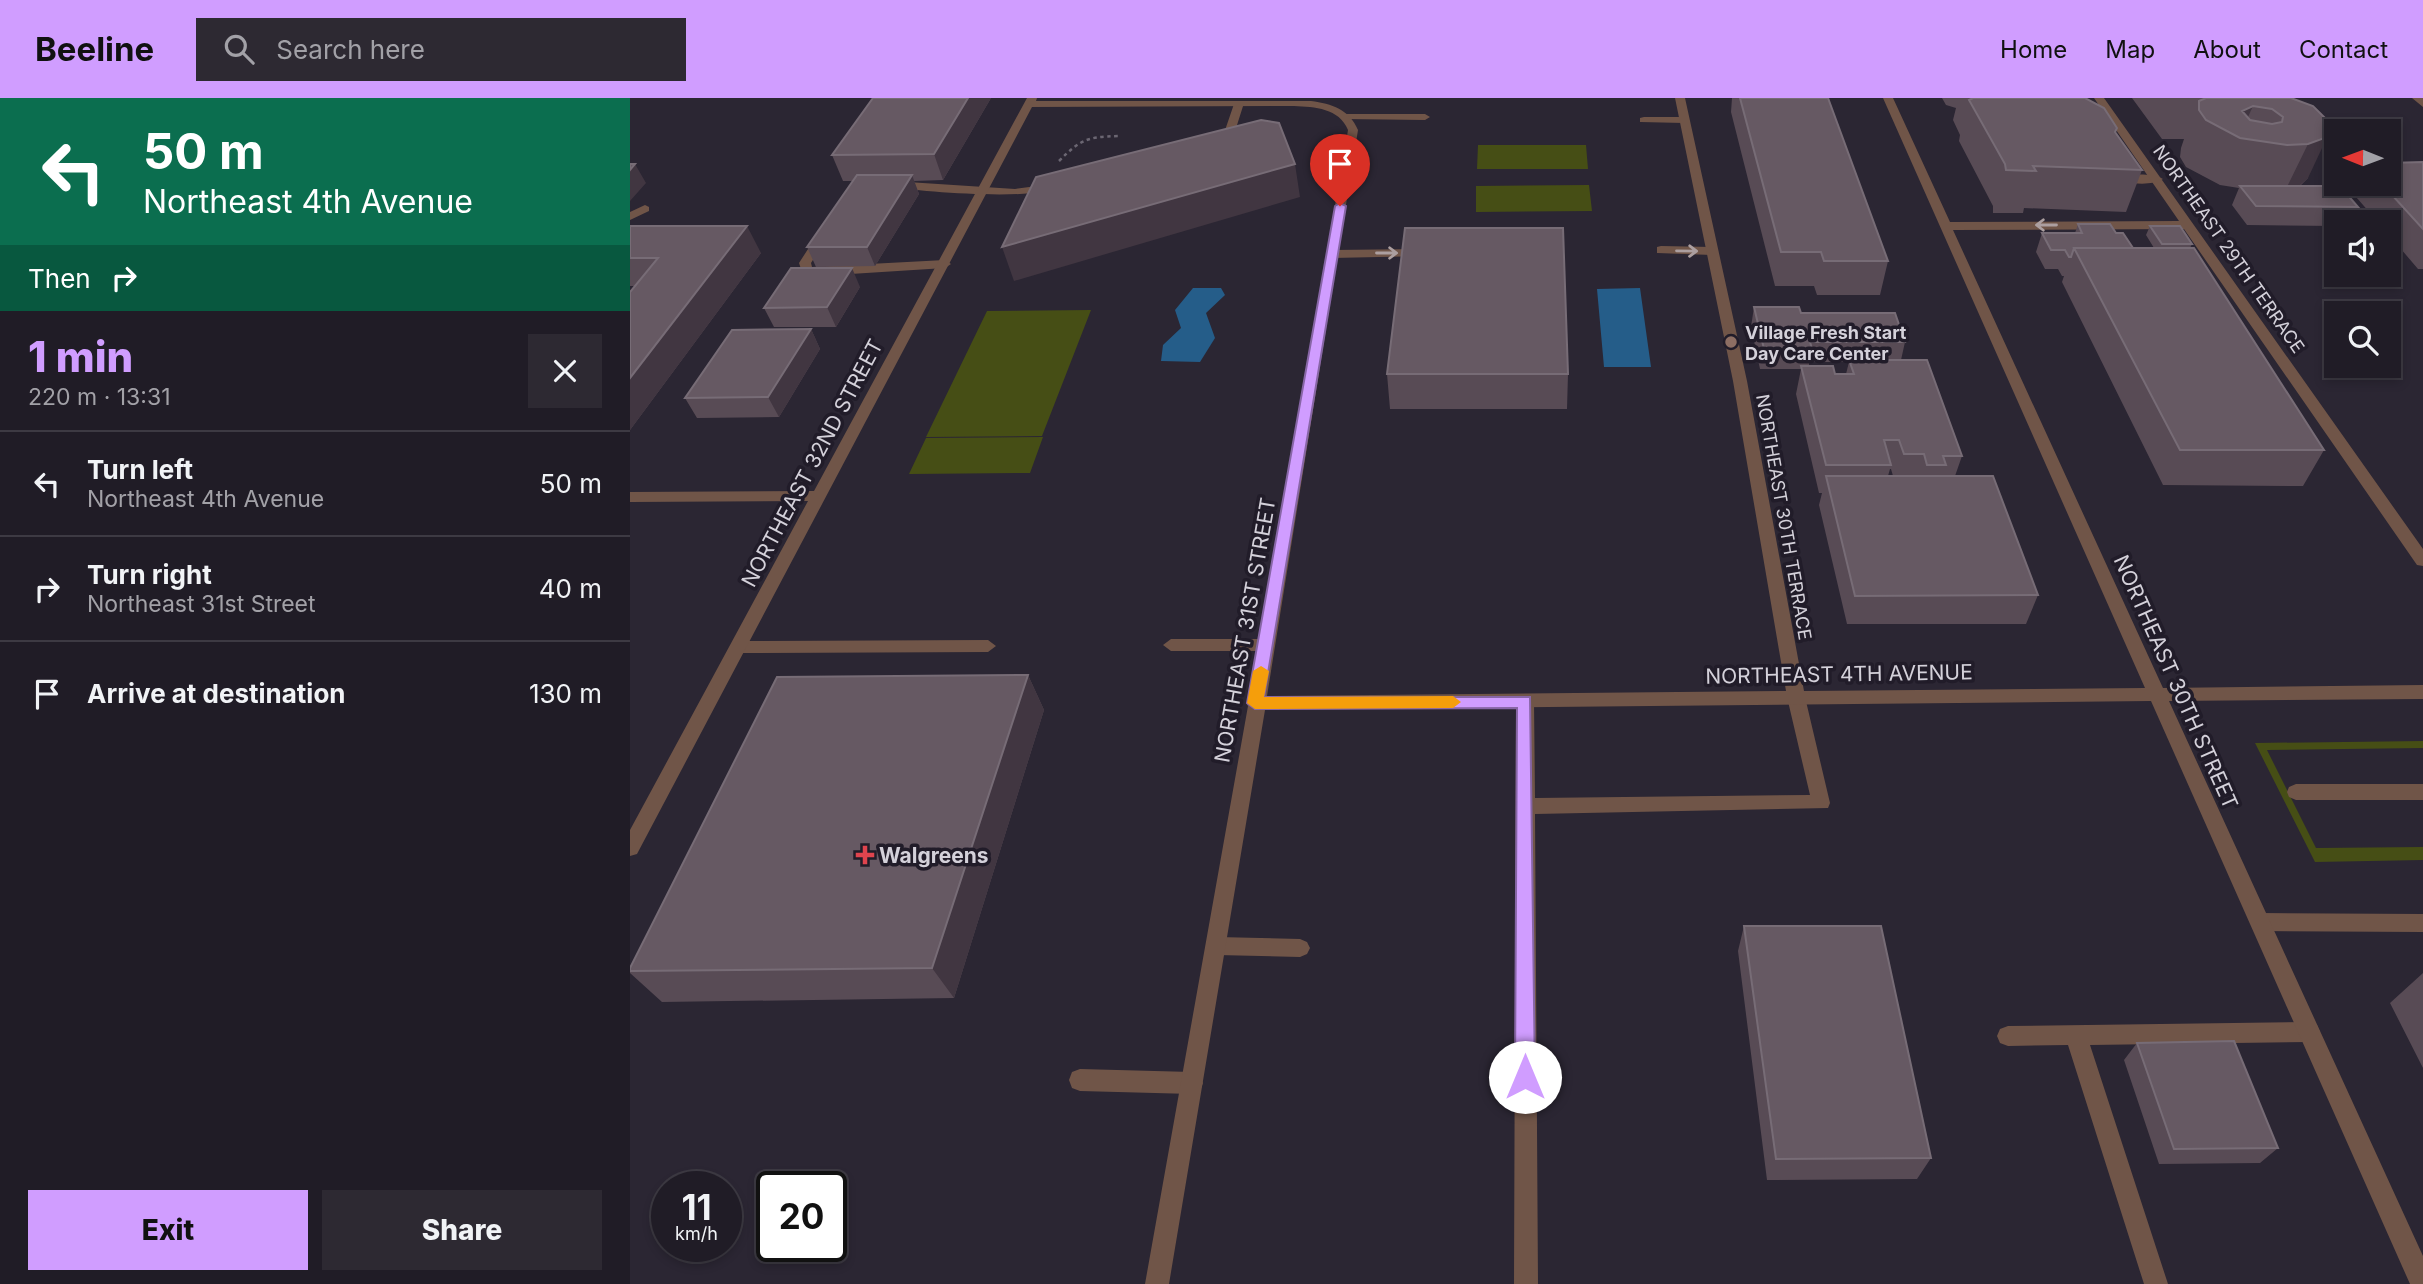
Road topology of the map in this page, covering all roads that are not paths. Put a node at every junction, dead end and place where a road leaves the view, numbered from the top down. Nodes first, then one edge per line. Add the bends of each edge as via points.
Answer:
1 (1680, 98) edge
2 (1888, 98) edge
3 (2099, 98) edge
4 (2417, 98) edge
5 (1207, 100) edge
6 (1031, 101) edge
7 (1239, 103) junction
8 (2423, 104) edge
9 (1343, 115) junction
10 (1425, 117) dead end
11 (1644, 120) dead end
12 (1684, 120) junction
13 (1203, 150) edge
14 (2157, 179) junction
15 (2105, 180) edge
16 (879, 184) edge
17 (1065, 184) edge
18 (983, 190) junction
19 (645, 209) dead end
20 (630, 216) edge
21 (834, 219) edge
22 (2188, 225) junction
23 (1946, 226) junction
24 (1661, 250) dead end
25 (1713, 251) junction
26 (1442, 253) edge
27 (1332, 254) junction
28 (945, 264) junction
29 (819, 496) junction
30 (630, 497) edge
31 (2423, 561) edge
32 (1171, 645) dead end
33 (1266, 645) junction
34 (988, 646) dead end
35 (738, 648) junction
36 (2423, 692) edge
37 (2157, 694) junction
38 (1796, 697) junction
39 (1525, 702) junction
40 (1255, 703) junction
41 (2295, 792) dead end
42 (2423, 792) edge
43 (1525, 806) junction
44 (630, 848) edge
45 (2260, 922) junction
46 (2423, 923) edge
47 (1217, 946) junction
48 (1300, 948) dead end
49 (2309, 1032) junction
50 (2008, 1035) dead end
51 (2076, 1035) junction
52 (1080, 1080) dead end
53 (1192, 1083) junction
54 (1157, 1284) edge
55 (1526, 1284) edge
56 (2156, 1284) edge
57 (2423, 1284) edge

1 - 12 street, NORTHEAST 30TH TERRACE
2 - 23 street, NORTHEAST 30TH STREET
3 - 14 street, NORTHEAST 29TH TERRACE
4 - 8 street
5 - 6 street
5 - 7 street
6 - 18 street, NORTHEAST 32ND STREET
7 - 9 street via 1304,103
7 - 13 street via 1226,144
9 - 10 street
9 - 27 street, NORTHEAST 31ST STREET via 1352,126 1352,135
11 - 12 street
12 - 25 street, NORTHEAST 30TH TERRACE
14 - 15 street via 2127,179 2125,184
14 - 22 street, NORTHEAST 29TH TERRACE
16 - 18 street
17 - 18 street via 1026,192
18 - 28 street, NORTHEAST 32ND STREET
19 - 20 street
21 - 28 street via 806,269
22 -> 23 street
22 - 31 street, NORTHEAST 29TH TERRACE
23 - 37 street, NORTHEAST 30TH STREET
24 -> 25 street
25 - 38 street, NORTHEAST 30TH TERRACE
27 -> 26 street
27 - 33 street, NORTHEAST 31ST STREET
28 - 29 street, NORTHEAST 32ND STREET
29 - 30 street
29 - 35 street, NORTHEAST 32ND STREET
32 - 33 street
33 - 40 street, NORTHEAST 31ST STREET
34 - 35 street
35 - 44 street, NORTHEAST 32ND STREET
36 - 37 street, NORTHEAST 4TH AVENUE
37 - 38 street, NORTHEAST 4TH AVENUE
37 - 45 street, NORTHEAST 30TH STREET
38 - 39 street, NORTHEAST 4TH AVENUE
38 - 43 street, NORTHEAST 30TH TERRACE via 1821,803
39 - 40 street, NORTHEAST 4TH AVENUE
39 - 43 street
40 - 47 street, NORTHEAST 31ST STREET
41 - 42 street
43 - 55 street
45 - 46 street
45 - 49 street, NORTHEAST 30TH STREET
47 - 48 street
47 - 53 street, NORTHEAST 31ST STREET
49 - 51 street
49 - 57 street, NORTHEAST 30TH STREET
50 - 51 street
51 - 56 street
52 - 53 street
53 - 54 street, NORTHEAST 31ST STREET

